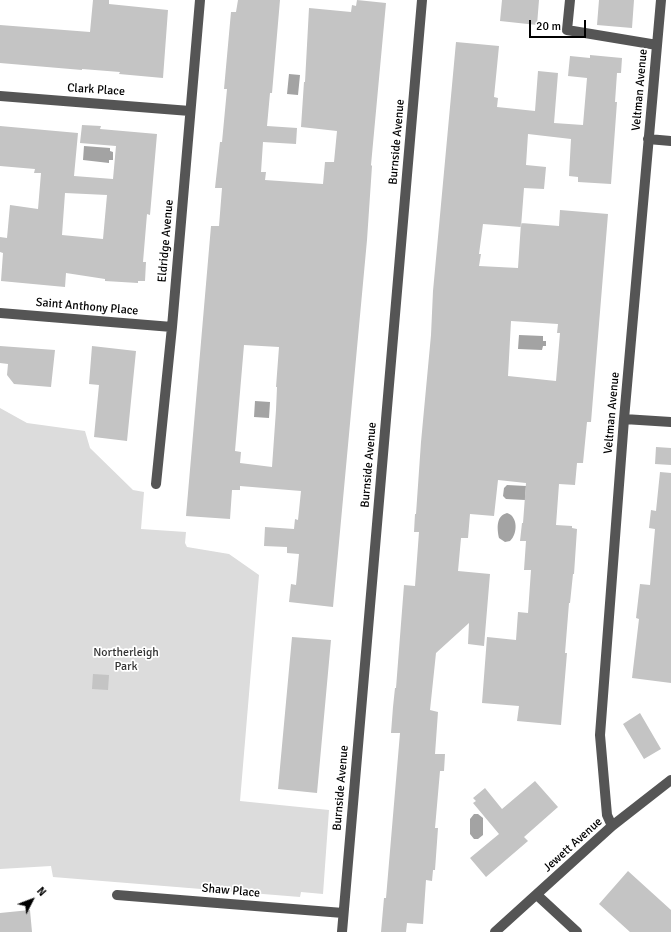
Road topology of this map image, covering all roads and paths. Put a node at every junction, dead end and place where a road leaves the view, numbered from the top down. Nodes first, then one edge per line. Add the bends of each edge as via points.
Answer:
1 (200, 0) edge
2 (422, 0) edge
3 (570, 0) edge
4 (661, 0) edge
5 (657, 45) junction
6 (0, 96) edge
7 (190, 111) junction
8 (648, 139) junction
9 (671, 141) edge
10 (0, 313) edge
11 (172, 327) junction
12 (624, 419) junction
13 (671, 422) edge
14 (156, 484) dead end
15 (671, 780) edge
16 (612, 826) junction
17 (117, 895) dead end
18 (537, 895) junction
19 (343, 913) junction
20 (342, 932) edge
21 (495, 932) edge
22 (577, 932) edge

1 - 7 street, Eldridge Avenue
2 - 19 street, Burnside Avenue
3 - 5 street via 567,30
4 - 5 street, Veltman Avenue
5 - 8 street, Veltman Avenue
6 - 7 street, Clark Place
7 - 11 street, Eldridge Avenue
8 - 9 street
8 - 12 street, Veltman Avenue
10 - 11 street, Saint Anthony Place
11 - 14 street, Eldridge Avenue
12 - 13 street
12 - 16 street, Veltman Avenue via 600,735 607,815
15 - 16 street, Jewett Avenue
16 - 18 street, Jewett Avenue
17 - 19 street, Shaw Place
18 - 21 street, Jewett Avenue
18 - 22 street
19 - 20 street, Burnside Avenue

